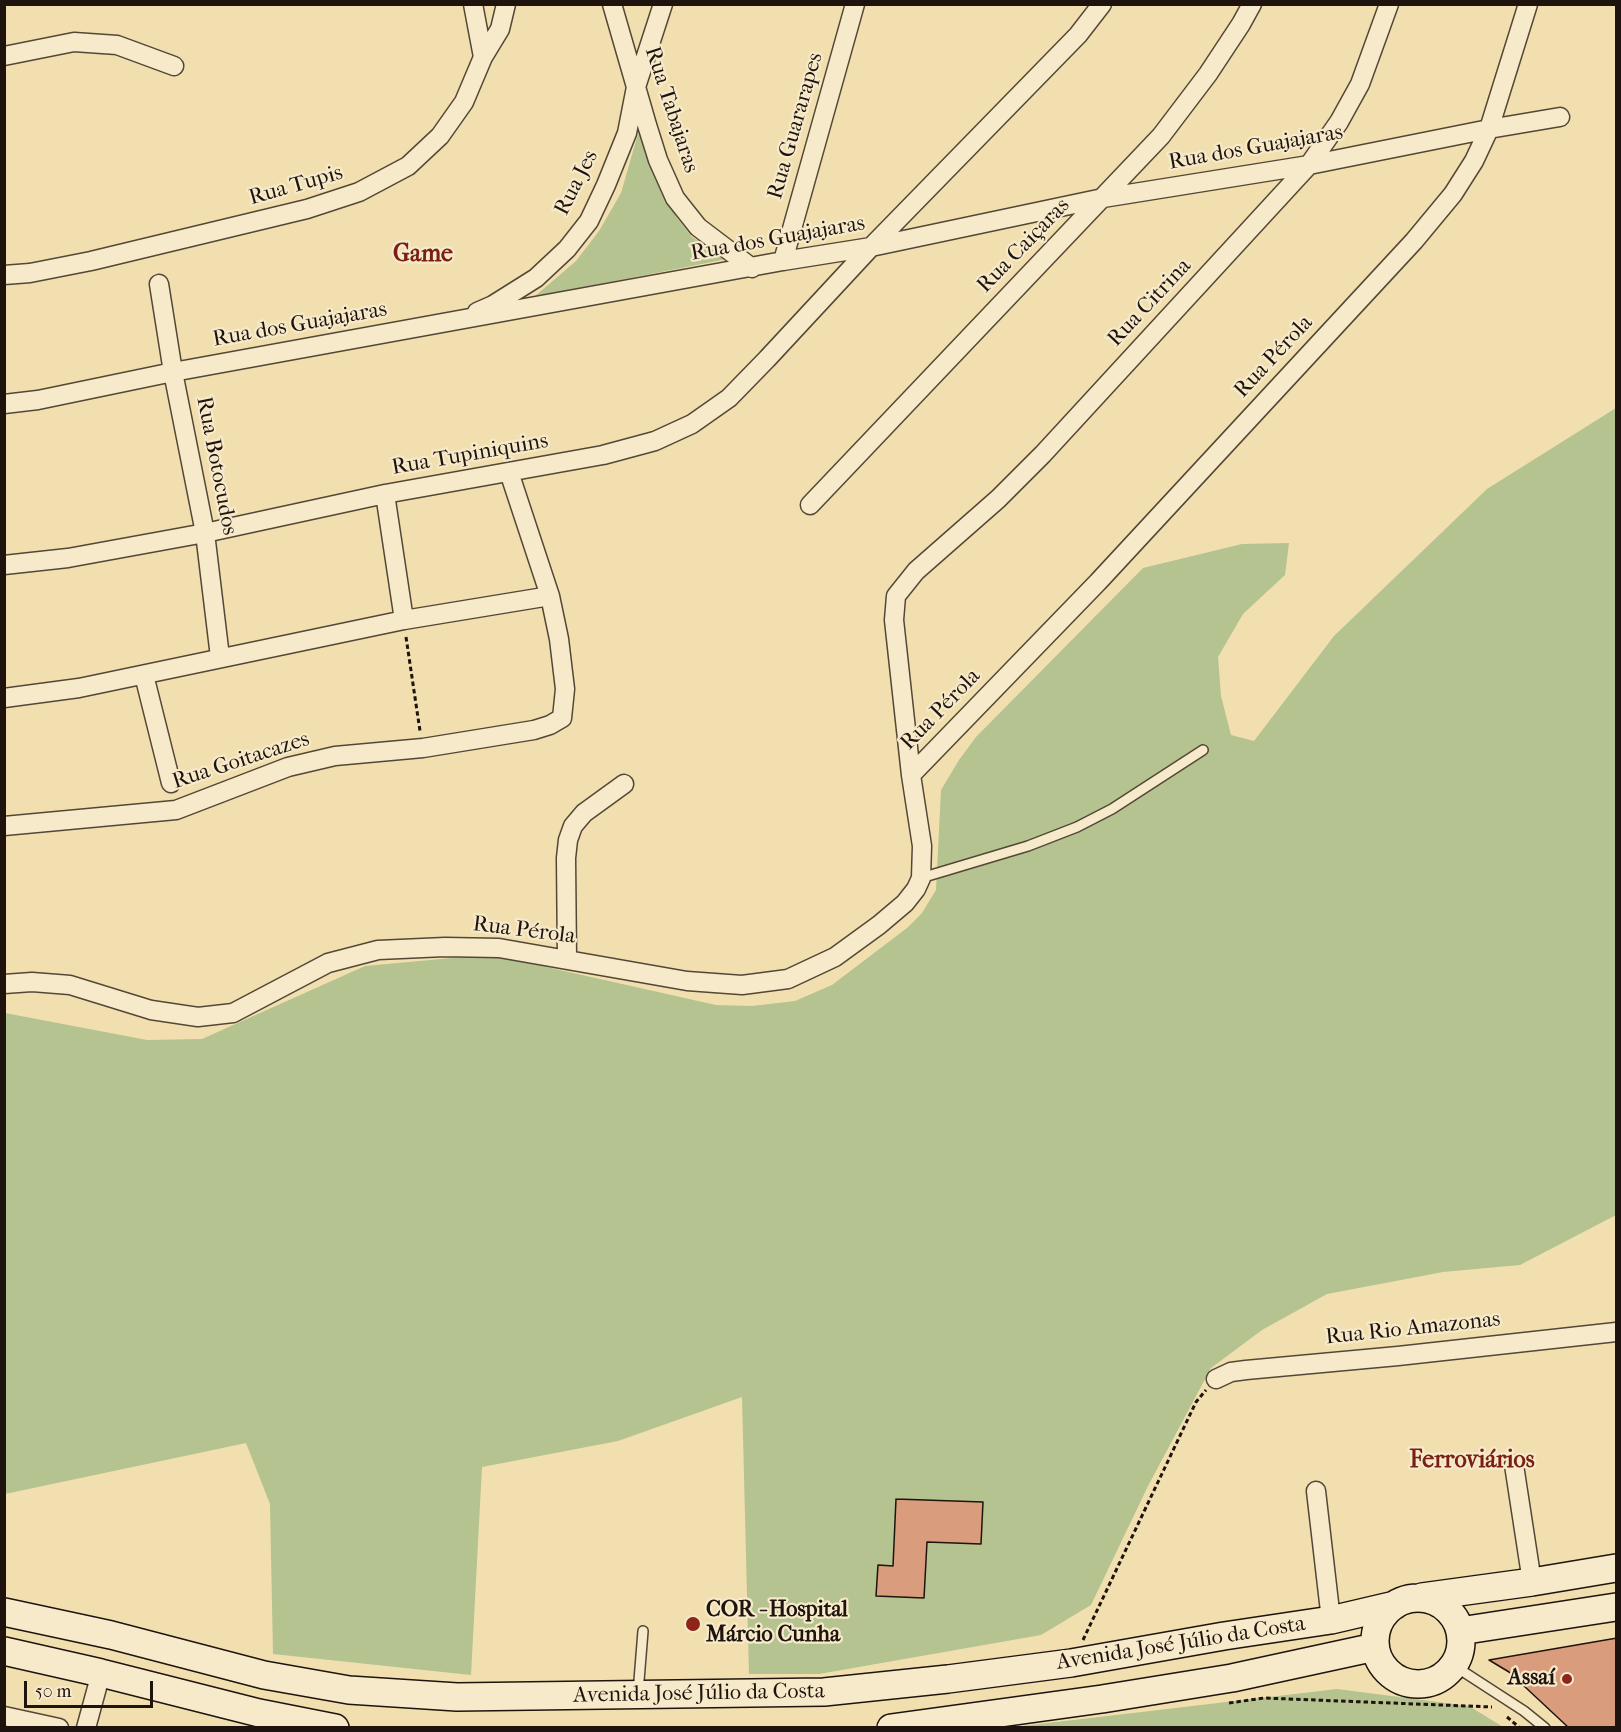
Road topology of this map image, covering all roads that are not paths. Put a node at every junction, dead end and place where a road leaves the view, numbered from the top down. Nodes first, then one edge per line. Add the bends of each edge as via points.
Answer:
1 (473, 4) edge
2 (506, 4) edge
3 (612, 4) edge
4 (663, 4) edge
5 (855, 4) edge
6 (1102, 4) edge
7 (1252, 4) edge
8 (1389, 4) edge
9 (1528, 4) edge
10 (4, 56) edge
11 (483, 57) junction
12 (174, 66) dead end
13 (636, 87) junction
14 (1560, 117) dead end
15 (1489, 129) junction
16 (1309, 165) junction
17 (1103, 198) junction
18 (871, 247) junction
19 (783, 261) junction
20 (752, 268) junction
21 (4, 275) edge
22 (159, 284) dead end
23 (452, 323) junction
24 (173, 372) junction
25 (4, 404) edge
26 (509, 472) junction
27 (385, 495) junction
28 (810, 505) dead end
29 (206, 533) junction
30 (4, 565) edge
31 (549, 596) junction
32 (404, 620) junction
33 (220, 657) junction
34 (144, 675) junction
35 (4, 698) edge
36 (1203, 750) dead end
37 (911, 775) junction
38 (171, 783) dead end
39 (624, 784) dead end
40 (4, 826) edge
41 (921, 878) junction
42 (567, 959) junction
43 (4, 984) edge
44 (1617, 1332) edge
45 (1216, 1379) road end
46 (1514, 1465) dead end
47 (1316, 1491) dead end
48 (1617, 1568) edge
49 (1532, 1582) junction
50 (1406, 1601) junction
51 (1617, 1607) edge
52 (4, 1612) edge
53 (1331, 1620) junction
54 (643, 1631) dead end
55 (1460, 1631) junction
56 (111, 1635) junction
57 (1375, 1647) junction
58 (4, 1651) edge
59 (1453, 1665) junction
60 (101, 1673) junction
61 (637, 1696) junction
62 (4, 1716) edge
63 (59, 1728) edge
64 (86, 1728) edge
65 (335, 1728) edge
66 (891, 1728) edge
67 (1545, 1728) edge

1 - 11 street
2 - 11 street, Rua Tupis via 500,29
3 - 13 street, Rua Tabajaras
4 - 13 street, Rua Jes
5 - 19 street, Rua Guararapes
6 - 18 street, Rua Tupiniquins via 1078,35
7 - 17 street, Rua Caiçaras via 1208,74 1161,136
8 - 16 street, Rua Citrina via 1360,84
9 - 15 street, Rua Pérola
10 - 12 street via 74,42 117,45
11 - 21 street, Rua Tupis via 464,102 440,136 408,166 359,192 193,238 30,273
13 - 20 street, Rua Tabajaras via 658,160 675,198 698,227
13 - 23 street, Rua Jes via 627,134 589,221 536,278 493,305
14 - 15 street, Rua dos Guajajaras
15 - 16 street, Rua dos Guajajaras
15 - 37 street, Rua Pérola via 1453,194 1414,241 1098,582
16 - 17 street, Rua dos Guajajaras
16 - 37 street, Rua Citrina via 1043,454 999,499 916,571 896,596 894,620
17 - 18 street, Rua dos Guajajaras
17 - 28 street, Rua Caiçaras
18 - 19 street, Rua dos Guajajaras
18 - 26 street, Rua Tupiniquins via 729,398 692,424 655,441 603,455
19 - 20 street, Rua dos Guajajaras
20 - 23 street, Rua dos Guajajaras
22 - 24 street, Rua Botocudos
23 - 24 street, Rua dos Guajajaras
24 - 25 street, Rua dos Guajajaras
24 - 29 street, Rua Botocudos
26 - 27 street, Rua Tupiniquins
26 - 31 street
27 - 29 street, Rua Tupiniquins
27 - 32 street
29 - 30 street, Rua Tupiniquins via 68,558
29 - 33 street, Rua Botocudos
31 - 32 street
31 - 40 street, Rua Goitacazes via 565,689 561,718 550,725 423,748 335,756 288,767 176,810
32 - 33 street
33 - 34 street
34 - 35 street
34 - 38 street
36 - 41 lane via 1077,827
37 - 41 street, Rua Pérola via 922,846
39 - 42 street via 584,813 568,840
41 - 42 street, Rua Pérola via 905,903 879,925 834,957 788,979 742,985 687,981
42 - 43 street, Rua Pérola via 499,948 378,950 328,963 233,1013 198,1017 151,1010 70,985
44 - 45 street, Rua Rio Amazonas via 1246,1370
46 - 49 street
47 - 53 street
48 - 49 main road, Avenida José Júlio da Costa
49 - 50 main road, Avenida José Júlio da Costa
50 - 53 main road, Avenida José Júlio da Costa
50 - 55 main road via 1432,1600 1454,1617
50 - 57 main road via 1386,1613 1379,1623
51 - 55 main road
52 - 56 main road, Avenida José Júlio da Costa
53 - 61 main road, Avenida José Júlio da Costa via 948,1679 824,1692
54 - 61 lane
55 - 59 main road via 1460,1649
56 - 60 main road
56 - 61 main road, Avenida José Júlio da Costa via 264,1675 349,1690 457,1697
57 - 59 main road via 1392,1676 1408,1683 1425,1683 1441,1677
57 - 66 main road, Avenida José Júlio da Costa via 1232,1678
58 - 60 main road
59 - 67 lane
60 - 64 street
60 - 65 main road
62 - 63 street

